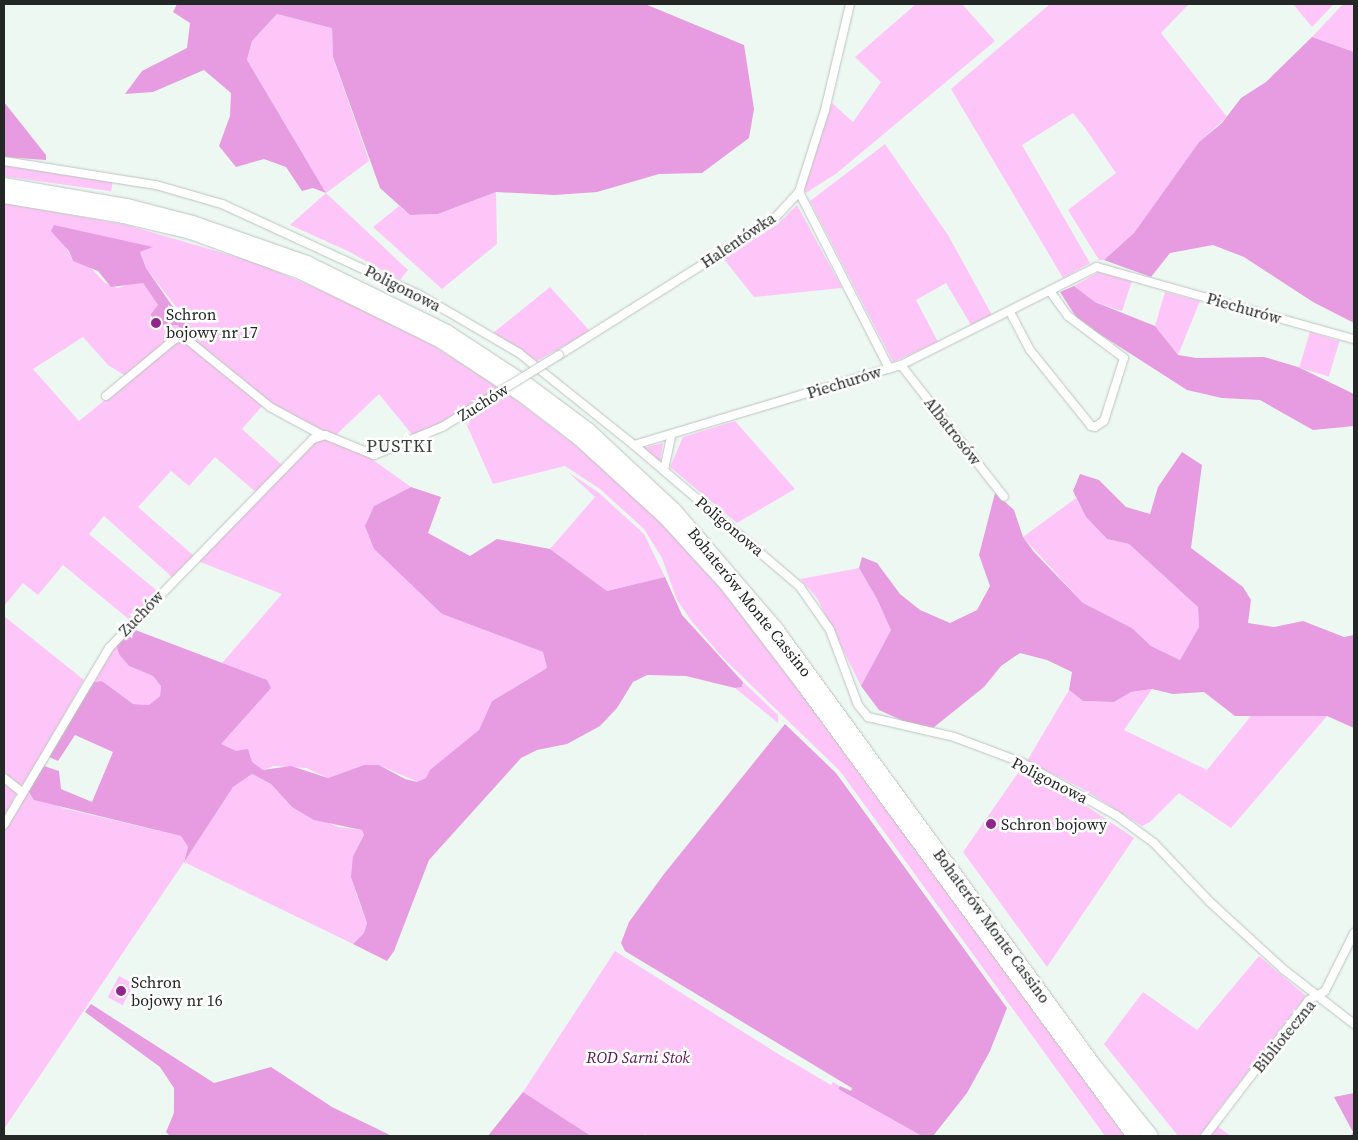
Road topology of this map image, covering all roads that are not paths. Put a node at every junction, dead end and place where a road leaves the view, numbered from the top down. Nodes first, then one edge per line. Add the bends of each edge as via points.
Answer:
1 (850, 4) edge
2 (4, 161) edge
3 (4, 185) edge
4 (799, 192) junction
5 (4, 196) edge
6 (1050, 291) junction
7 (1010, 312) junction
8 (1354, 339) edge
9 (559, 355) joint
10 (902, 365) junction
11 (889, 368) junction
12 (106, 396) dead end
13 (320, 434) junction
14 (671, 436) junction
15 (634, 445) junction
16 (664, 470) junction
17 (1004, 497) dead end
18 (4, 778) edge
19 (22, 792) junction
20 (4, 825) edge
21 (1354, 933) edge
22 (1317, 996) junction
23 (1354, 1024) edge
24 (1134, 1136) edge
25 (1151, 1136) edge
26 (1205, 1136) edge

1 - 4 street, Halentówka via 825,110
2 - 15 street, Poligonowa via 156,185 222,204 279,228 418,294 475,326 557,381
3 - 25 highway, Bohaterów Monte Cassino via 137,208 193,223 307,263 447,332 588,430 675,511 776,629 1093,1064
4 - 9 street, Halentówka via 772,221
4 - 11 street
5 - 24 highway, Bohaterów Monte Cassino via 123,216 191,232 303,273 441,341 524,396 579,438 667,519 734,594
6 - 7 street, Piechurów
6 - 7 street via 1068,316 1124,358 1104,421 1095,427 1030,350
6 - 8 street, Piechurów via 1097,267
7 - 10 street, Piechurów
9 - 13 street, Zuchów, bridge via 442,427 374,455
10 - 11 street, Piechurów
10 - 17 street, Albatrosów
11 - 14 street, Piechurów
12 - 13 street, Zuchów via 175,338 184,337 270,407
13 - 19 street, Zuchów via 109,648
14 - 15 street, Piechurów
14 - 16 street
15 - 16 street, Poligonowa
16 - 22 street, Poligonowa via 800,587 830,630 858,705 868,717 954,738 1021,762 1116,815 1154,843 1210,902
18 - 19 street
19 - 20 street, Zuchów
21 - 22 street, Biblioteczna via 1325,991
22 - 23 street, Poligonowa
22 - 26 street, Biblioteczna via 1309,1000

